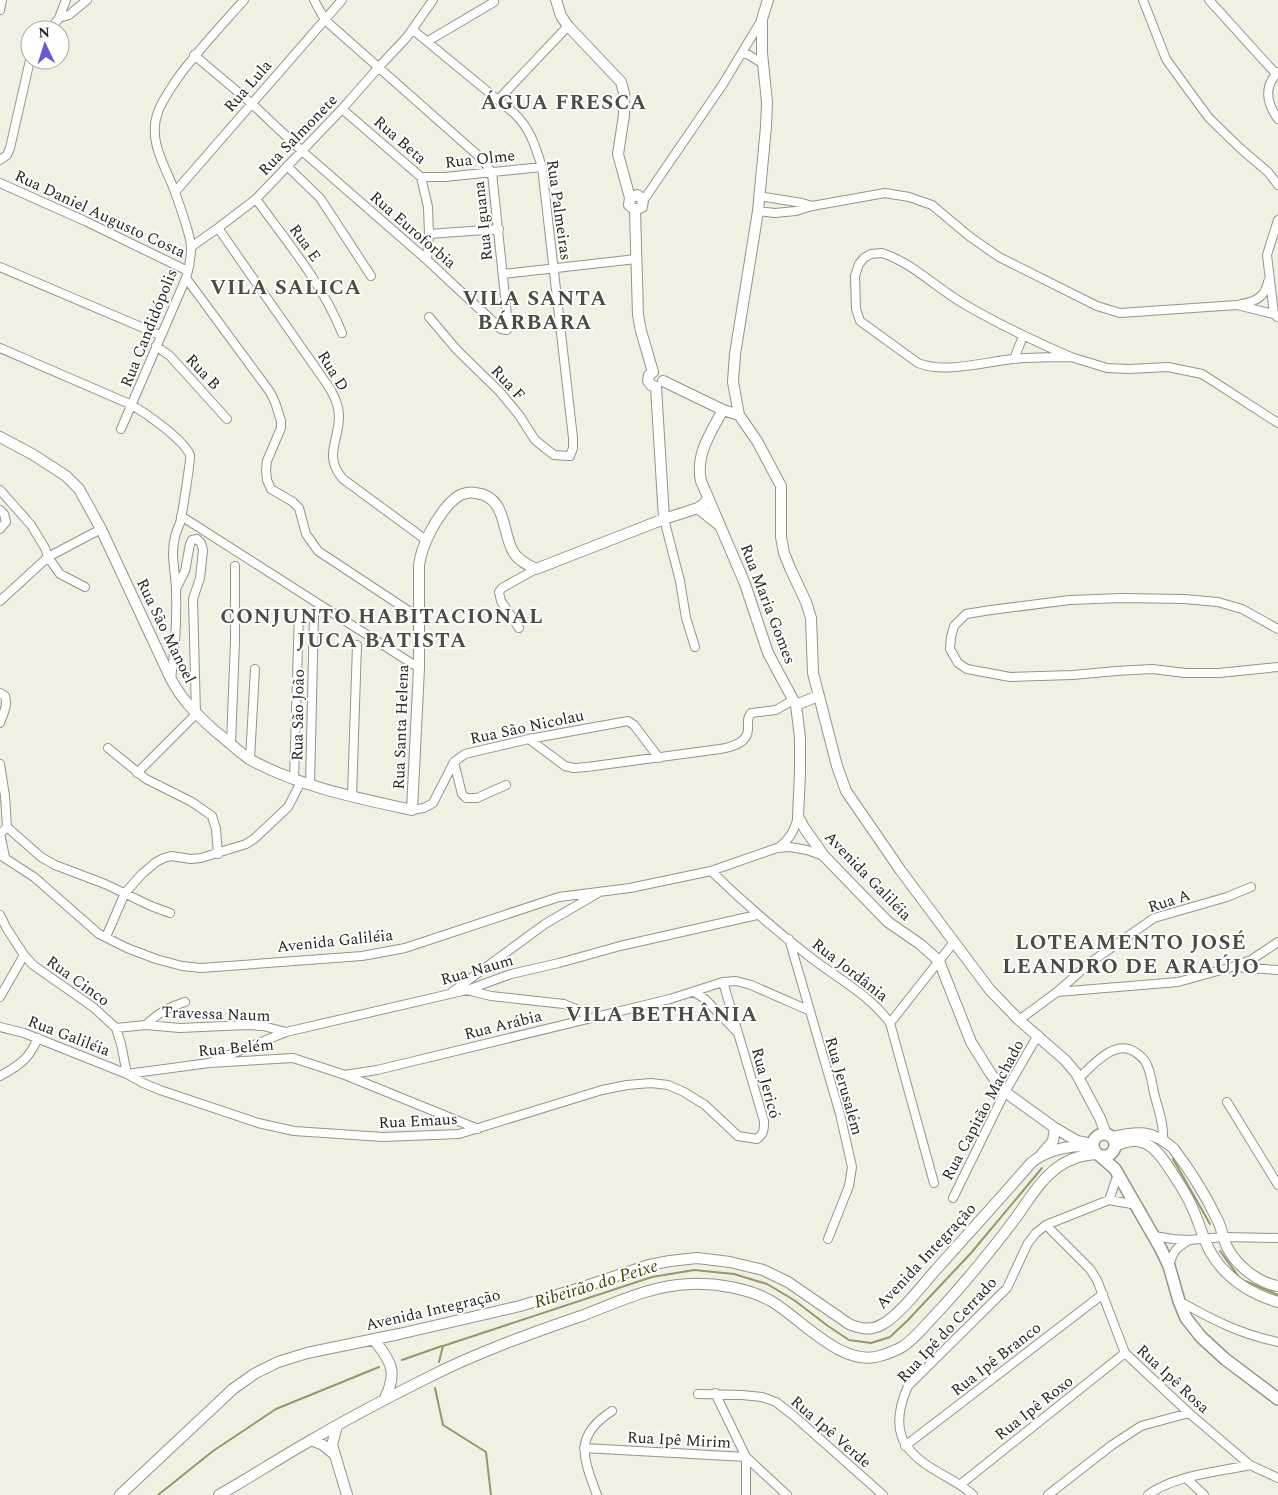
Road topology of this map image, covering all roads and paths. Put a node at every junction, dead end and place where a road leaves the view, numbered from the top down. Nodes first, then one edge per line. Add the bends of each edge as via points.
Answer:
1 (2, 0) edge
2 (66, 0) edge
3 (88, 0) edge
4 (244, 0) edge
5 (314, 0) edge
6 (342, 0) edge
7 (433, 0) edge
8 (556, 0) edge
9 (768, 0) edge
10 (1143, 0) edge
11 (1209, 0) edge
12 (494, 2) dead end
13 (0, 10) edge
14 (59, 18) joint
15 (762, 18) junction
16 (325, 20) junction
17 (568, 26) junction
18 (414, 30) junction
19 (428, 42) junction
20 (743, 53) junction
21 (194, 55) junction
22 (763, 64) junction
23 (378, 68) junction
24 (28, 70) edge
25 (1277, 73) edge
26 (498, 100) junction
27 (251, 103) junction
28 (342, 109) junction
29 (1278, 119) edge
30 (302, 151) junction
31 (0, 160) edge
32 (287, 166) junction
33 (542, 167) junction
34 (492, 173) junction
35 (421, 177) junction
36 (0, 183) edge
37 (1278, 186) edge
38 (175, 192) junction
39 (759, 196) junction
40 (630, 198) junction
41 (256, 199) junction
42 (644, 201) junction
43 (812, 206) junction
44 (635, 210) junction
45 (758, 212) junction
46 (1278, 220) edge
47 (218, 228) junction
48 (498, 229) junction
49 (429, 234) junction
50 (191, 247) junction
51 (636, 259) junction
52 (427, 260) junction
53 (0, 267) edge
54 (553, 269) junction
55 (187, 274) junction
56 (503, 274) junction
57 (1270, 275) junction
58 (372, 276) dead end
59 (1278, 289) edge
60 (1237, 305) junction
61 (1277, 316) edge
62 (429, 317) dead end
63 (505, 331) joint
64 (342, 333) dead end
65 (160, 335) junction
66 (1023, 336) junction
67 (156, 346) junction
68 (0, 348) edge
69 (1071, 357) junction
70 (1014, 359) junction
71 (660, 384) junction
72 (132, 405) junction
73 (723, 410) junction
74 (740, 415) junction
75 (227, 419) dead end
76 (1278, 423) edge
77 (122, 429) dead end
78 (0, 437) edge
79 (570, 456) joint
80 (0, 490) edge
81 (708, 498) junction
82 (698, 508) junction
83 (0, 510) edge
84 (181, 516) junction
85 (664, 519) junction
86 (721, 527) junction
87 (0, 529) edge
88 (101, 529) junction
89 (426, 540) junction
90 (48, 557) junction
91 (235, 566) dead end
92 (536, 568) junction
93 (84, 587) dead end
94 (176, 589) junction
95 (0, 601) edge
96 (299, 612) dead end
97 (314, 616) dead end
98 (418, 616) junction
99 (519, 628) dead end
100 (1278, 629) edge
101 (357, 645) dead end
102 (695, 647) dead end
103 (1278, 667) edge
104 (419, 668) junction
105 (255, 669) dead end
106 (171, 679) junction
107 (0, 693) edge
108 (818, 696) junction
109 (794, 702) junction
110 (196, 714) junction
111 (0, 723) edge
112 (529, 739) junction
113 (231, 744) junction
114 (108, 748) dead end
115 (658, 758) junction
116 (250, 759) junction
117 (454, 762) junction
118 (0, 764) edge
119 (137, 774) junction
120 (302, 782) junction
121 (506, 785) dead end
122 (352, 796) junction
123 (412, 810) junction
124 (798, 817) junction
125 (7, 827) junction
126 (0, 833) edge
127 (777, 848) junction
128 (218, 854) junction
129 (2, 856) edge
130 (824, 856) junction
131 (711, 871) junction
132 (1251, 887) dead end
133 (602, 891) junction
134 (125, 893) junction
135 (170, 913) dead end
136 (0, 915) edge
137 (757, 915) junction
138 (4, 927) edge
139 (106, 937) junction
140 (788, 939) junction
141 (954, 942) junction
142 (1278, 942) edge
143 (24, 955) junction
144 (939, 961) junction
145 (1232, 967) junction
146 (1278, 970) edge
147 (723, 982) junction
148 (467, 990) junction
149 (694, 992) junction
150 (1057, 992) junction
151 (449, 994) junction
152 (0, 997) edge
153 (185, 1002) dead end
154 (808, 1010) junction
155 (588, 1018) junction
156 (1019, 1020) junction
157 (890, 1023) junction
158 (146, 1025) junction
159 (0, 1027) edge
160 (116, 1028) junction
161 (286, 1032) junction
162 (738, 1032) junction
163 (1038, 1035) junction
164 (38, 1038) junction
165 (209, 1063) junction
166 (127, 1074) junction
167 (345, 1075) junction
168 (0, 1076) edge
169 (1079, 1078) junction
170 (1005, 1092) junction
171 (1226, 1102) dead end
172 (1055, 1128) junction
173 (478, 1129) junction
174 (757, 1139) joint
175 (1163, 1139) junction
176 (1112, 1142) junction
177 (1095, 1150) junction
178 (1040, 1155) junction
179 (1116, 1172) junction
180 (934, 1183) dead end
181 (1278, 1185) edge
182 (953, 1198) dead end
183 (1109, 1200) junction
184 (1137, 1205) junction
185 (1046, 1225) junction
186 (1154, 1236) junction
187 (1224, 1237) junction
188 (828, 1238) dead end
189 (1204, 1238) junction
190 (1278, 1238) edge
191 (1189, 1240) junction
192 (1169, 1266) junction
193 (1278, 1286) edge
194 (1103, 1294) junction
195 (1179, 1301) junction
196 (1278, 1302) edge
197 (374, 1340) junction
198 (1278, 1342) edge
199 (1125, 1353) junction
200 (715, 1393) junction
201 (698, 1394) dead end
202 (1278, 1399) edge
203 (384, 1400) junction
204 (612, 1411) dead end
205 (1188, 1414) junction
206 (336, 1426) junction
207 (311, 1440) junction
208 (905, 1446) junction
209 (584, 1448) junction
210 (334, 1454) junction
211 (746, 1457) junction
212 (1250, 1465) junction
213 (1186, 1478) junction
214 (1278, 1478) edge
215 (961, 1484) junction
216 (120, 1495) edge
217 (219, 1495) edge
218 (347, 1495) edge
219 (597, 1495) edge
220 (746, 1495) edge
221 (787, 1495) edge
222 (883, 1495) edge
223 (973, 1495) edge
224 (1048, 1495) edge
225 (1148, 1495) edge
226 (1204, 1495) edge

1 - 13 street
2 - 14 street
3 - 14 street via 69,15
4 - 21 street, Rua Candidópolis
5 - 16 street, Rua Iguana
6 - 16 street, Rua Lula
7 - 18 street, Rua Salmonete
8 - 17 street
9 - 15 street
10 - 37 street via 1166,59 1184,84 1209,118 1268,172
11 - 25 street
12 - 19 street
15 - 20 street
15 - 22 street
16 - 23 street, Rua Iguana
16 - 27 street, Rua Lula
17 - 26 street
17 - 40 street via 618,78 623,88 624,115 618,154
18 - 19 street, Rua Palmeiras
18 - 23 street, Rua Salmonete
19 - 26 street, Rua Palmeiras
20 - 22 street
20 - 42 street
21 - 27 street, Rua Euroforbia
21 - 38 street, Rua Candidópolis via 157,114 156,144
22 - 39 street via 766,127
23 - 28 street, Rua Salmonete
23 - 34 street, Rua Iguana via 482,159
24 - 31 street via 10,148
25 - 29 street via 1268,88 1267,99
26 - 33 street, Rua Palmeiras via 527,128
27 - 30 street, Rua Euroforbia
27 - 38 street, Rua Lula
28 - 30 street, Rua Salmonete
28 - 35 street, Rua Beta
30 - 32 street, Rua Salmonete
30 - 52 street, Rua Euroforbia
32 - 41 street, Rua Salmonete
32 - 58 street via 320,198
33 - 34 street, Rua Olme
33 - 54 street, Rua Palmeiras
34 - 35 street, Rua Olme
34 - 48 street, Rua Iguana
35 - 49 street, Rua Beta via 428,207
36 - 55 street, Rua Daniel Augusto Costa via 85,221
38 - 50 street, Rua Candidópolis
39 - 43 street
39 - 45 street
40 - 42 street via 636,195
40 - 44 street via 629,205
41 - 47 street, Rua Salmonete
41 - 64 street, Rua E via 317,284
42 - 44 street
43 - 45 street via 786,212
43 - 60 street via 884,192 909,197 932,205 1000,257 1076,297 1120,313
44 - 51 street
45 - 74 street via 735,354 733,382
46 - 57 street via 1267,255
47 - 50 street, Rua Salmonete
47 - 89 street, Rua D via 336,400 339,418 332,451 336,471
48 - 49 street
48 - 56 street, Rua Iguana
49 - 52 street, Rua Beta
50 - 55 street, Rua Candidópolis
51 - 54 street
51 - 71 street via 641,331 653,372 660,372 663,376
52 - 63 street, Rua Euroforbia
53 - 65 street
54 - 56 street
54 - 79 street, Rua Palmeiras via 574,448
55 - 65 street, Rua Candidópolis
55 - 98 street via 275,402 281,428 267,461 266,480 271,489 299,508 306,534 318,551
56 - 63 street, Rua Iguana via 508,325
57 - 59 street
57 - 60 street via 1263,296
57 - 61 street
60 - 61 street
62 - 79 street, Rua F via 520,415 535,440 554,455
65 - 67 street, Rua Candidópolis
66 - 69 street
66 - 70 street
66 - 70 street via 962,303 896,258 882,253 871,254 859,264 855,276 855,299 860,321 918,363 946,368
67 - 72 street, Rua Candidópolis
67 - 75 street, Rua B via 170,356
68 - 72 street
69 - 70 street
69 - 76 street via 1107,368 1168,367 1202,374
71 - 73 street
71 - 85 street
72 - 77 street, Rua Candidópolis
72 - 84 street via 177,439 190,455
73 - 74 street
73 - 81 street, Rua Maria Gomes via 702,449 699,462 698,471
74 - 108 street via 781,486 784,553 810,618 813,673
78 - 88 street, Rua São Manoel via 66,476 79,490
80 - 90 street via 31,525
81 - 82 street
81 - 86 street, Rua Maria Gomes
82 - 85 street
82 - 86 street
83 - 87 street via 6,522
84 - 94 street via 173,548
84 - 104 street
85 - 92 street
85 - 102 street
86 - 109 street, Rua Maria Gomes via 745,584 768,653
88 - 90 street
88 - 106 street, Rua São Manoel
89 - 92 street, Rua Santa Helena via 457,496 465,493 486,495 499,508 514,553
89 - 98 street, Rua Santa Helena via 419,565
90 - 93 street via 60,574
90 - 95 street
91 - 113 street
92 - 99 street via 499,592 501,601
94 - 106 street
94 - 110 street via 185,571 190,544 199,539 203,550 202,569 193,599
96 - 120 street, Rua São João
97 - 120 street, Rua São João
98 - 104 street, Rua Santa Helena
100 - 103 street via 1242,609 1218,602 1122,598 1070,600 966,614 954,626 950,650 958,663 967,669 1010,677 1152,669 1219,673
101 - 122 street
104 - 123 street, Rua Santa Helena
105 - 116 street
106 - 110 street, Rua São Manoel
107 - 111 street via 5,696 6,706
108 - 109 street
108 - 141 street via 846,791
109 - 115 street via 776,710 751,713 748,735 739,743
109 - 124 street, Rua Maria Gomes via 800,738
110 - 113 street, Rua São Manoel
110 - 119 street
112 - 115 street via 560,763 574,768
112 - 115 street, Rua São Nicolau via 628,722 634,725
112 - 117 street, Rua São Nicolau via 465,754
113 - 116 street, Rua São Manoel
114 - 119 street
116 - 120 street, Rua São Manoel
117 - 121 street via 462,794 466,798 477,798
117 - 123 street, Rua São Nicolau via 433,803
118 - 125 street
119 - 128 street via 212,816
120 - 122 street, Rua São Manoel
120 - 128 street via 288,807 254,839
122 - 123 street, Rua São Manoel
124 - 127 street via 787,841
124 - 130 street, Avenida Galiléia
125 - 126 street
125 - 134 street via 55,865
126 - 129 street, Avenida Galiléia
127 - 130 street via 807,850
127 - 131 street, Avenida Galiléia
128 - 134 street via 191,859 164,858 142,874
129 - 139 street, Avenida Galiléia
130 - 144 street, Avenida Galiléia via 888,922
131 - 133 street, Avenida Galiléia
131 - 137 street, Rua Jordânia
132 - 150 street, Rua A via 1154,918 1091,962
133 - 139 street, Avenida Galiléia via 559,897 405,948 362,956 201,968 156,959
133 - 151 street via 545,924
134 - 135 street
134 - 139 street
136 - 138 street, Rua Cinco
137 - 140 street, Rua Jordânia
137 - 148 street, Rua Naum via 511,974
138 - 143 street, Rua Cinco
140 - 154 street, Rua Jerusalém
140 - 157 street, Rua Jordânia via 869,1001
141 - 144 street
141 - 156 street via 990,990
142 - 145 street via 1251,960
143 - 152 street
143 - 160 street, Rua Cinco via 44,974 94,1007
144 - 157 street
144 - 170 street, Avenida Galiléia via 971,1042
145 - 146 street
145 - 150 street via 1178,982
147 - 149 street, Rua Arábia
147 - 154 street, Rua Arábia via 751,985
147 - 162 street, Rua Jericó
148 - 151 street, Rua Naum
148 - 155 street via 491,996 564,1004 581,1011
149 - 155 street, Rua Arábia
149 - 162 street, Rua Jericó
150 - 156 street, Rua A
151 - 161 street, Rua Naum
153 - 158 street, Travessa Naum via 156,1015
154 - 188 street, Rua Jerusalém via 840,1114 852,1167 849,1186
155 - 167 street, Rua Arábia
156 - 163 street
157 - 180 street, Rua Jordânia
158 - 160 street, Travessa Naum
158 - 161 street, Travessa Naum via 180,1028 246,1025
159 - 164 street, Rua Galiléia
160 - 166 street, Rua Cinco
161 - 165 street, Rua Naum
162 - 174 street, Rua Jericó via 764,1121 764,1130
163 - 169 street
163 - 170 street, Rua Capitão Machado
164 - 166 street, Rua Galiléia
164 - 168 street via 27,1058
165 - 166 street, Rua Belém
165 - 167 street, Rua Belém via 293,1058
166 - 173 street, Rua Emaus via 203,1106 294,1131 402,1137 459,1134
167 - 173 street, Rua Belém
169 - 175 street via 1109,1052 1131,1049 1141,1056 1150,1075 1162,1121
169 - 176 street
170 - 172 street, Avenida Galiléia
170 - 182 street, Rua Capitão Machado
171 - 181 street
172 - 177 street, Avenida Galiléia
172 - 178 street via 1053,1141
173 - 174 street, Rua Emaus via 602,1090 652,1083 684,1092 705,1104 738,1136
175 - 176 street via 1132,1133
175 - 187 street via 1182,1159
176 - 177 main road via 1107,1156
176 - 177 main road via 1098,1136
176 - 179 main road
176 - 189 street via 1141,1141 1161,1155 1193,1208
177 - 178 street, Avenida Integração via 1078,1145
177 - 179 main road
177 - 203 street via 1070,1160 1048,1176 957,1292 902,1347 879,1357 855,1356 839,1350 769,1300 754,1294 714,1285 690,1284 657,1288 559,1324 457,1364
178 - 197 street, Avenida Integração via 1030,1162 892,1318 871,1329 849,1324 788,1282 763,1270 697,1258 649,1265 535,1302
179 - 183 street
179 - 184 main road
183 - 184 street
183 - 185 street, Rua Ipê do Cerrado
184 - 186 main road
185 - 194 street, Rua Ipê Rosa via 1090,1269
185 - 208 street, Rua Ipê do Cerrado via 1028,1243 1007,1288 908,1386 898,1414
186 - 191 street
186 - 192 main road
187 - 189 street
187 - 190 street
187 - 193 street via 1227,1247 1247,1271
189 - 191 street
189 - 196 street via 1211,1253 1244,1288
191 - 192 street via 1172,1254
192 - 195 main road
194 - 199 street, Rua Ipê Rosa
194 - 208 street, Rua Ipê Branco
195 - 198 street via 1229,1328
195 - 202 main road via 1186,1318 1201,1337
197 - 203 street via 392,1367 391,1388
197 - 216 street, Avenida Integração via 292,1356 254,1374
199 - 205 street, Rua Ipê Rosa
199 - 215 street, Rua Ipê Roxo
200 - 201 street, Rua Ipê Verde
200 - 211 street
200 - 222 street, Rua Ipê Verde via 762,1397 776,1402
203 - 206 street
204 - 209 street via 587,1433
205 - 212 street, Rua Ipê Rosa
205 - 224 street via 1141,1426
206 - 207 street
206 - 210 street via 332,1445
207 - 210 street
207 - 217 street
208 - 215 street via 921,1462
209 - 211 street, Rua Ipê Mirim
209 - 219 street via 588,1472
210 - 218 street
211 - 220 street
211 - 221 street, Rua Ipê Mirim
212 - 213 street
212 - 214 street, Rua Ipê Rosa
213 - 225 street via 1166,1484
213 - 226 street
215 - 223 street

